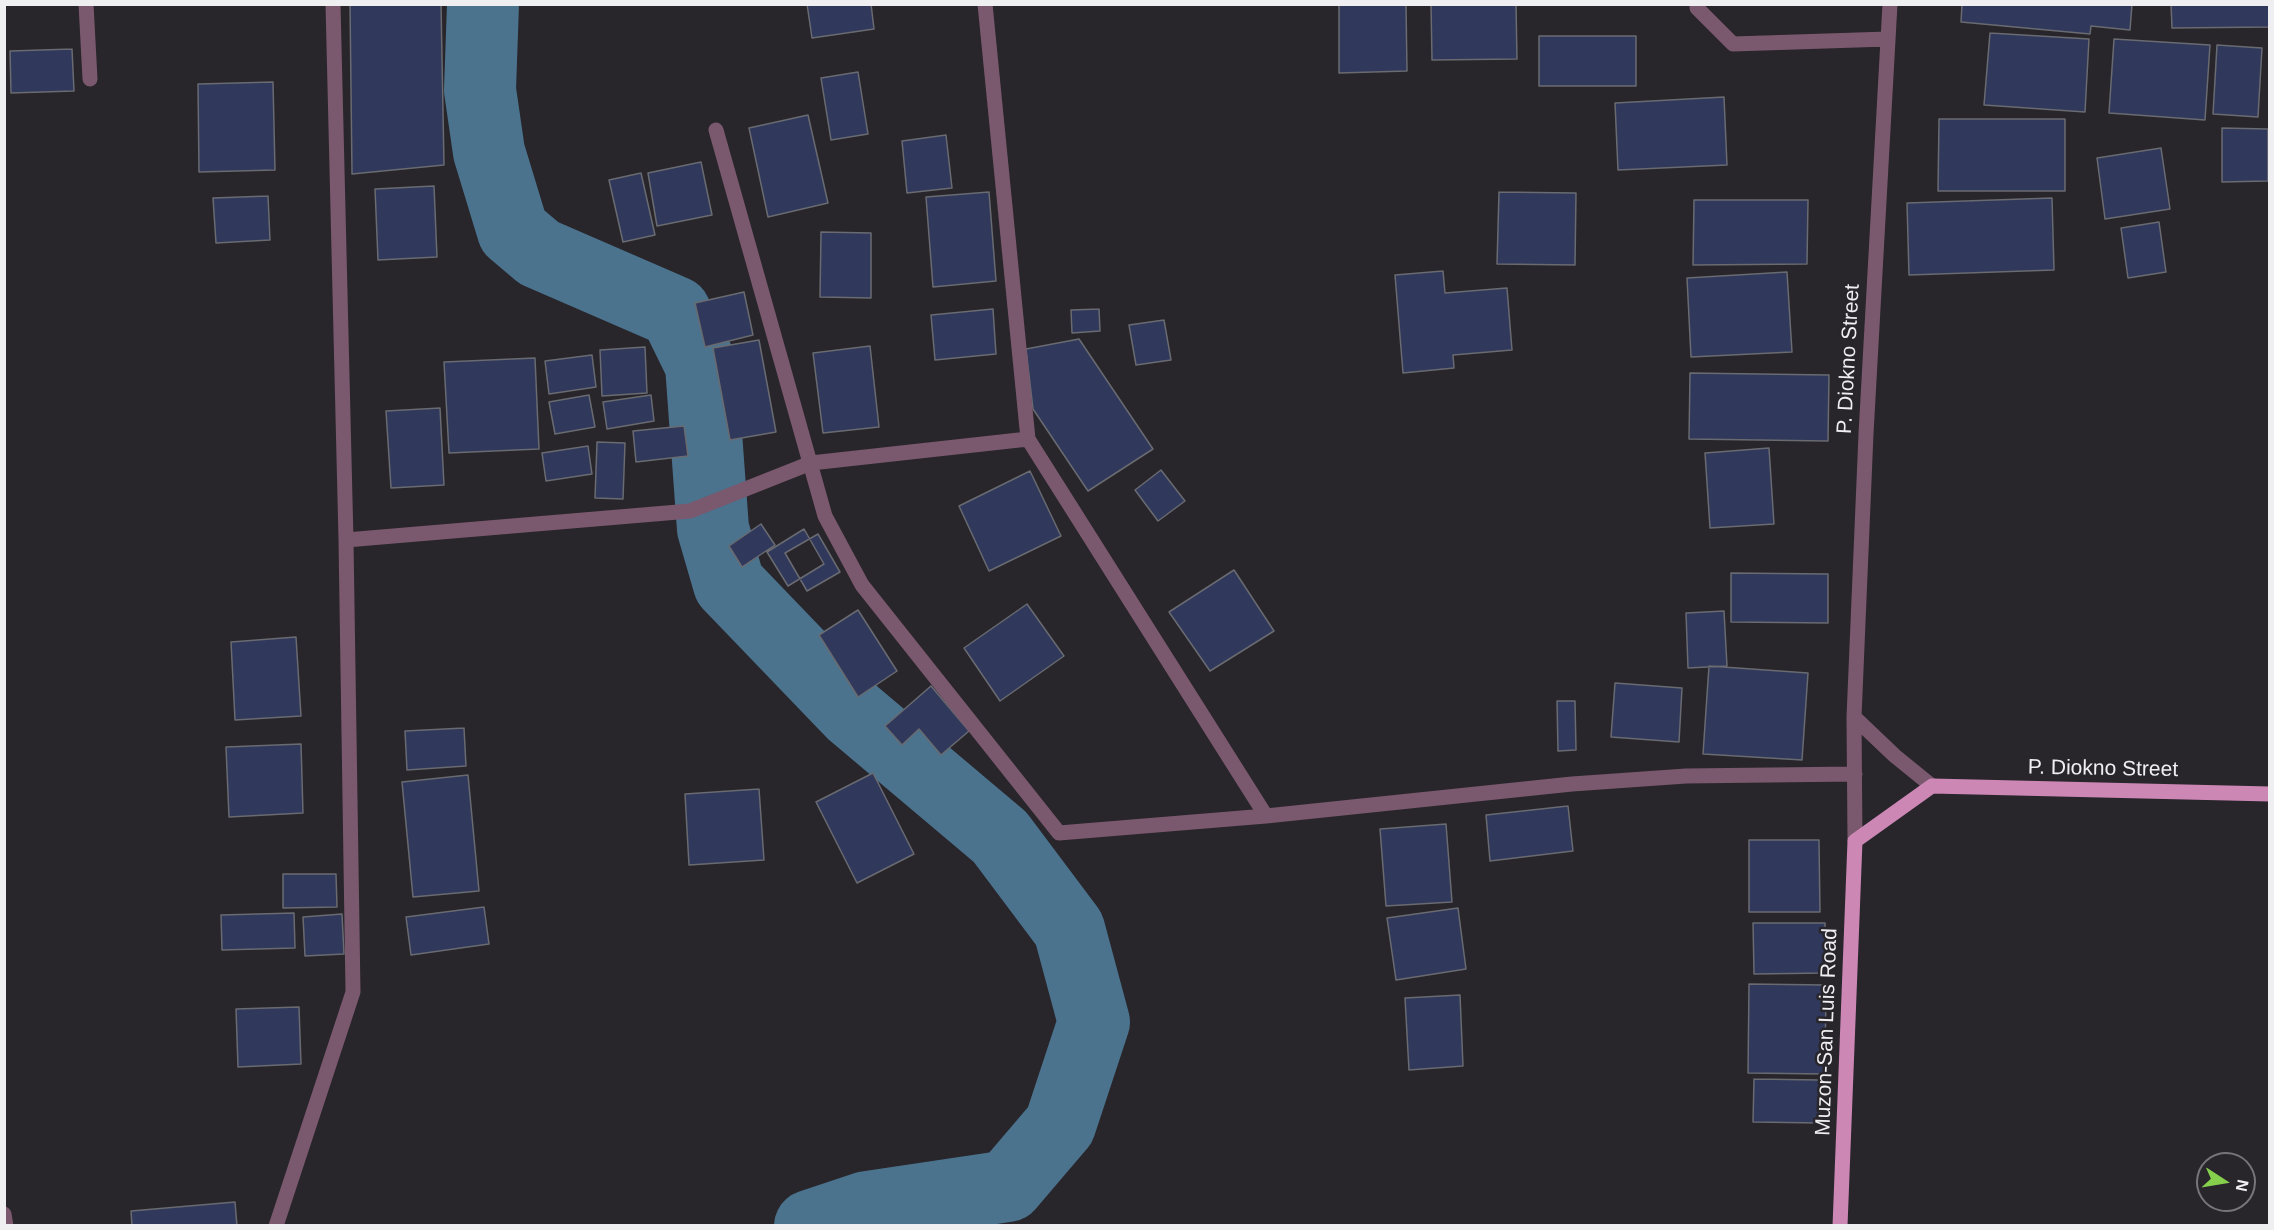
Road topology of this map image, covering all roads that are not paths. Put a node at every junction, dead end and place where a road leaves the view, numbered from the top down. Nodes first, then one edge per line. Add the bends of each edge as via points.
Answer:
1 (86, 4) edge
2 (333, 4) edge
3 (985, 4) edge
4 (1697, 4) edge
5 (1890, 4) edge
6 (1888, 39) junction
7 (90, 79) dead end
8 (716, 130) dead end
9 (1028, 439) junction
10 (811, 463) junction
11 (346, 540) junction
12 (1854, 717) junction
13 (1855, 774) junction
14 (1932, 786) junction
15 (2270, 794) edge
16 (1266, 816) junction
17 (1855, 841) junction
18 (4, 1214) edge
19 (6, 1226) edge
20 (276, 1226) edge
21 (1840, 1226) edge

1 - 7 street
2 - 11 street
3 - 9 street
4 - 6 street via 1733,44
5 - 6 street, P. Diokno Street
6 - 12 street, P. Diokno Street
8 - 10 street
9 - 10 street
9 - 16 street
10 - 11 street via 690,511
10 - 16 street via 825,516 862,585 1059,833
11 - 20 street via 353,992
12 - 13 street, P. Diokno Street
12 - 14 street
13 - 16 street via 1686,776 1584,783
13 - 17 street, P. Diokno Street
14 - 15 main road, P. Diokno Street
14 - 17 main road
17 - 21 main road, Muzon-San Luis Road
18 - 19 street

